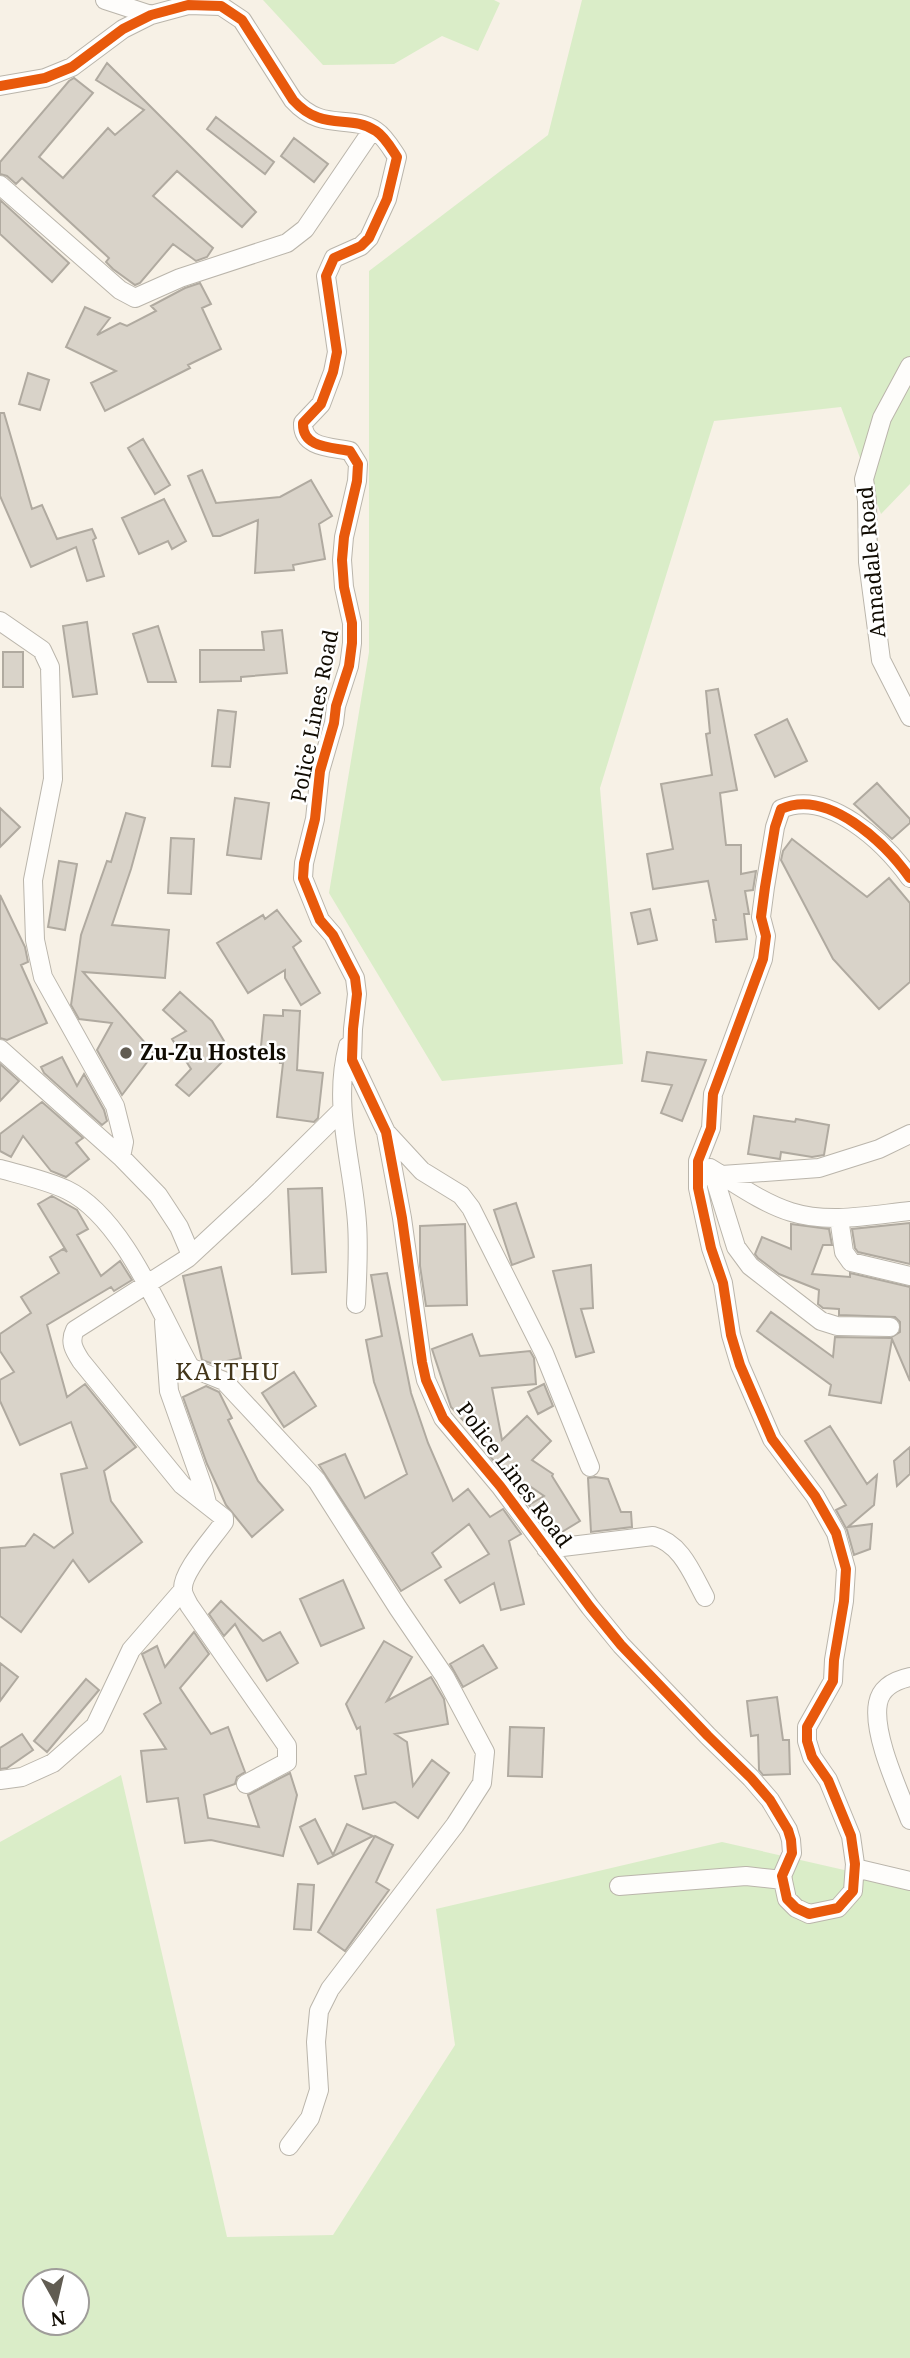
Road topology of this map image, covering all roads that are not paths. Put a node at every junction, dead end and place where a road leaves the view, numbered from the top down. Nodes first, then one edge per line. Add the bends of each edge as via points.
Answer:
1 (105, 0) edge
2 (151, 15) junction
3 (0, 86) edge
4 (373, 129) junction
5 (0, 185) edge
6 (910, 366) edge
7 (1, 618) edge
8 (910, 718) edge
9 (910, 878) edge
10 (353, 1029) junction
11 (0, 1049) edge
12 (342, 1110) junction
13 (386, 1132) junction
14 (910, 1134) edge
15 (121, 1157) junction
16 (0, 1169) edge
17 (711, 1169) junction
18 (910, 1211) edge
19 (839, 1218) junction
20 (191, 1255) junction
21 (910, 1276) edge
22 (148, 1282) junction
23 (356, 1304) dead end
24 (164, 1315) junction
25 (890, 1327) dead end
26 (590, 1467) dead end
27 (206, 1503) junction
28 (546, 1549) junction
29 (183, 1590) junction
30 (705, 1597) dead end
31 (910, 1677) edge
32 (0, 1780) edge
33 (246, 1784) dead end
34 (910, 1820) edge
35 (855, 1868) junction
36 (783, 1880) junction
37 (910, 1881) edge
38 (619, 1886) dead end
39 (289, 2146) dead end

1 - 2 street
2 - 3 street via 123,29 72,67 45,78
2 - 4 street via 188,5 221,6 242,20 304,111 329,122
4 - 5 street via 305,229 287,243 135,298
4 - 10 street, Police Lines Road via 390,146 397,165 369,238 334,258 326,276 337,352 334,372 321,404 302,428 313,443 350,452 358,464 342,560 352,623 349,666 320,771 303,878 320,920 333,934 355,978
6 - 8 street, Annadale Road via 882,418 864,479 868,562 881,660
7 - 15 street via 42,650 50,667 53,779 33,880 35,940 43,977 115,1106 124,1142
9 - 17 street via 886,848 846,816 802,805 781,809 761,916 766,936 763,959 713,1094
10 - 12 street via 342,1067
10 - 13 street, Police Lines Road via 352,1060
11 - 15 street
12 - 20 street
12 - 23 street via 357,1223
13 - 26 street via 422,1171 461,1195 471,1208 544,1353
13 - 28 street, Police Lines Road via 426,1380 443,1418
14 - 17 street via 819,1168
15 - 20 street via 158,1195 180,1227
16 - 22 street via 70,1191 90,1206
17 - 19 street via 790,1212
17 - 25 street via 736,1247 750,1266 821,1321 837,1326
17 - 35 street via 698,1188 740,1365 772,1439 816,1496 836,1533 845,1569 833,1681 807,1727 807,1741 851,1836
18 - 19 street
19 - 21 street via 844,1252 851,1262
20 - 22 street
22 - 24 street
22 - 27 street via 75,1330 73,1348 182,1485
24 - 27 street via 169,1391
24 - 39 street via 189,1365 224,1381 317,1481 445,1677 485,1752 482,1783 330,1989 319,2011 318,2090 310,2118
27 - 29 street via 225,1522 196,1560
28 - 30 street via 653,1536 664,1539 678,1550
28 - 36 street, Police Lines Road via 621,1645 770,1800 791,1840 792,1853
29 - 32 street via 131,1650 95,1726 53,1762 22,1777
29 - 33 street via 287,1746 287,1762
31 - 34 street via 883,1691 878,1724
35 - 36 street via 853,1891 838,1908 828,1911 809,1914 796,1909 787,1899
35 - 37 street
36 - 38 street via 746,1876

